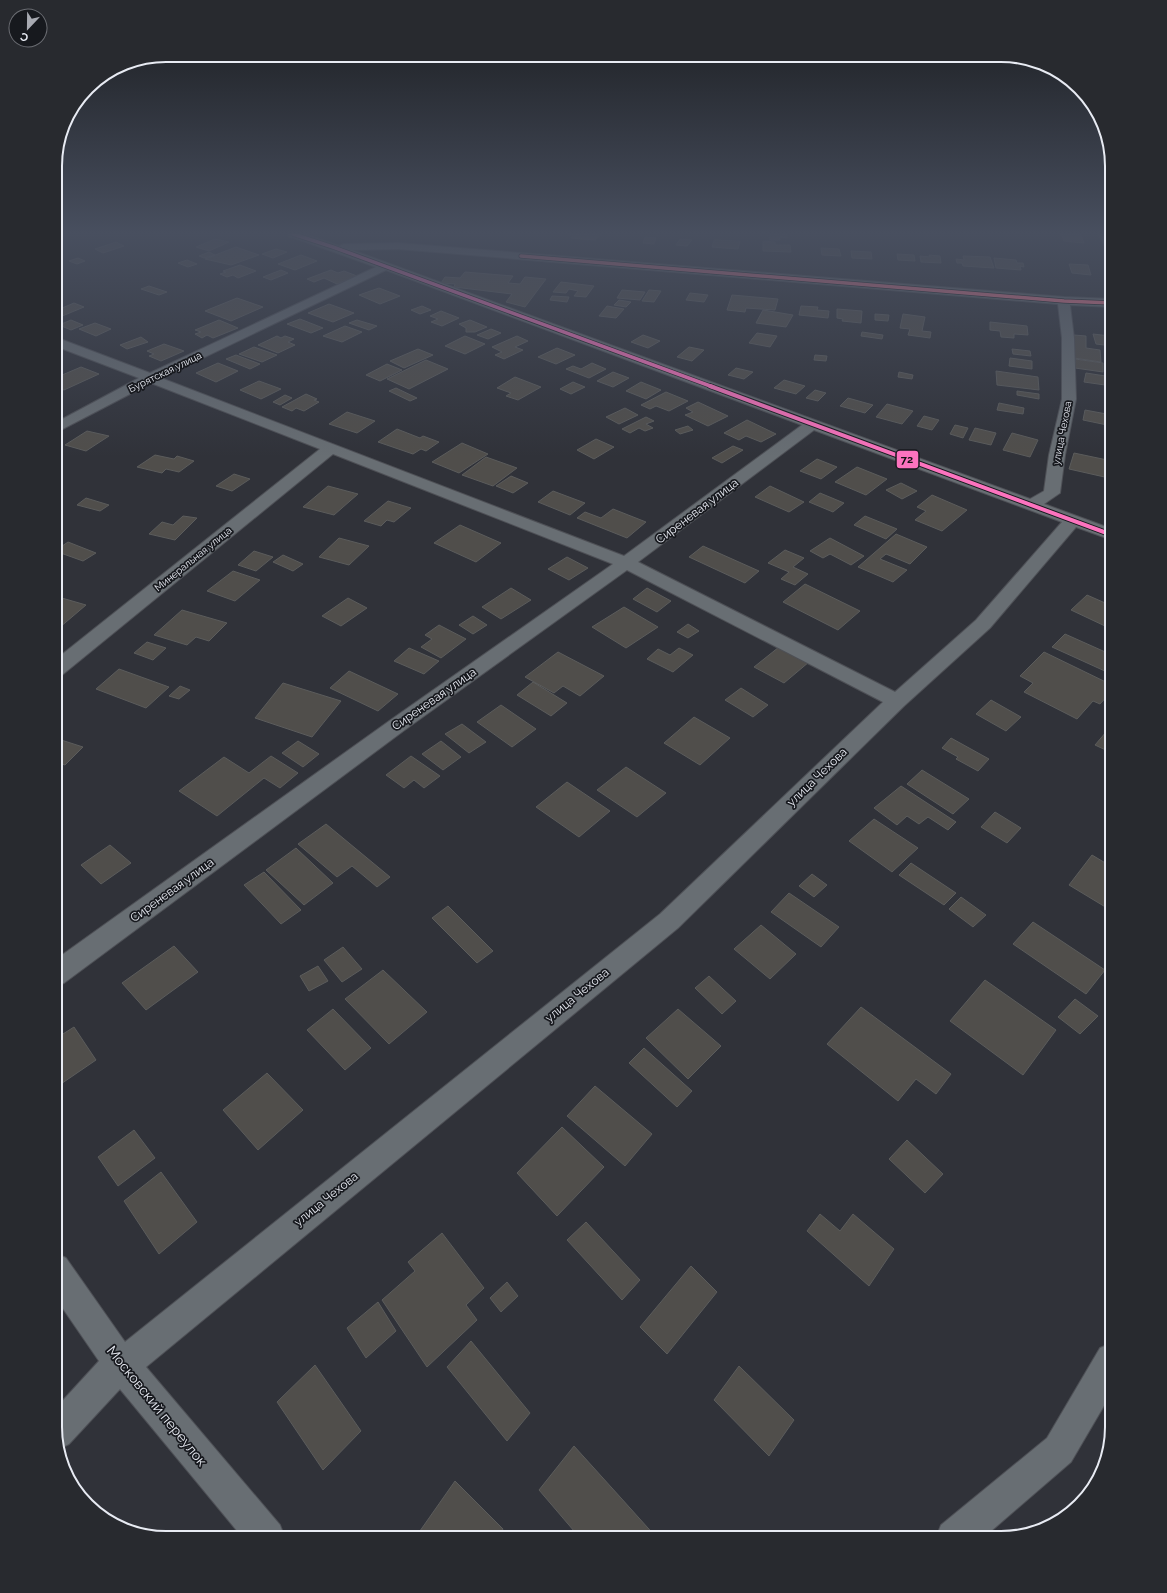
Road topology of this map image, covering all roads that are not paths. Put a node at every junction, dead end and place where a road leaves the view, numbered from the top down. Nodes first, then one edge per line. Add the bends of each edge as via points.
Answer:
1 (297, 308) edge
2 (497, 308) edge
3 (1065, 308) edge
4 (62, 344) edge
5 (152, 377) junction
6 (62, 417) edge
7 (71, 419) junction
8 (813, 424) junction
9 (62, 425) edge
10 (331, 448) junction
11 (1032, 505) junction
12 (1073, 520) junction
13 (1105, 532) edge
14 (626, 563) junction
15 (62, 664) edge
16 (897, 700) junction
17 (62, 970) edge
18 (62, 1279) edge
19 (120, 1364) junction
20 (1105, 1372) edge
21 (62, 1426) edge
22 (260, 1531) edge
23 (962, 1531) edge

1 - 5 street, Бурятская улица
2 - 8 street
3 - 11 street, улица Чехова via 1069,399 1056,455 1052,493
4 - 5 street
5 - 7 street, Бурятская улица
5 - 10 street
6 - 7 street
7 - 9 street, Бурятская улица
8 - 11 street
8 - 14 street, Сиреневая улица
10 - 14 street
10 - 15 street, Минеральная улица
11 - 12 street
12 - 13 street
12 - 16 street, улица Чехова via 983,624
14 - 16 street
14 - 17 street, Сиреневая улица via 393,728
16 - 19 street, улица Чехова via 669,920
18 - 19 street, Московский переулок
19 - 21 street, улица Чехова
19 - 22 street, Московский переулок
20 - 23 street via 1059,1450

